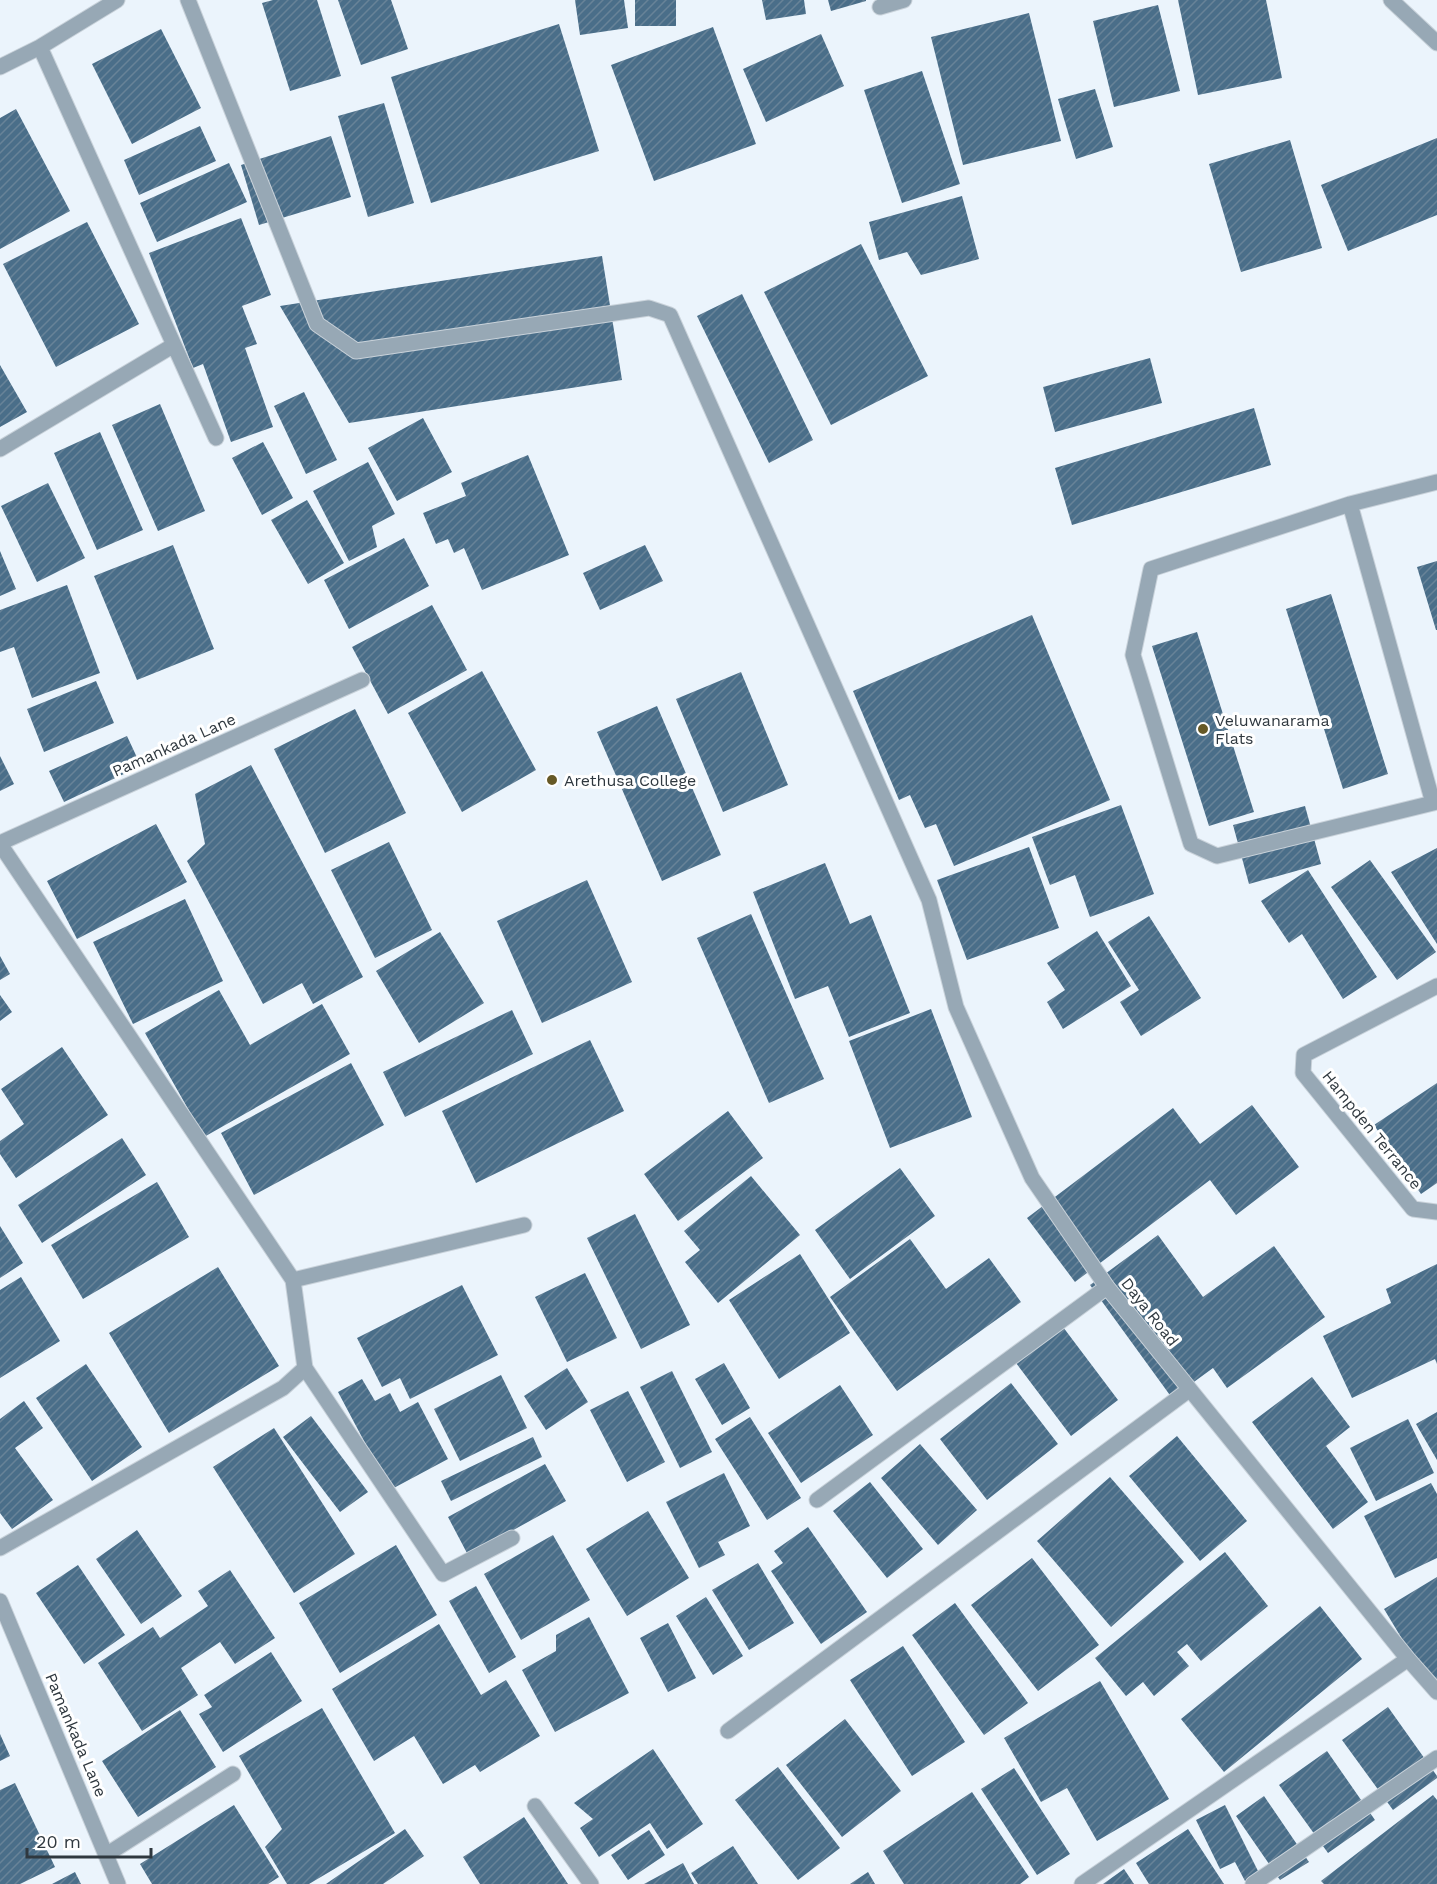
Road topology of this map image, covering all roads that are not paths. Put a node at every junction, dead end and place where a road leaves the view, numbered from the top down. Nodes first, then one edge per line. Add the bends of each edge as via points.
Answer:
1 (117, 0) edge
2 (188, 0) edge
3 (904, 0) edge
4 (1391, 0) edge
5 (880, 7) dead end
6 (1437, 43) edge
7 (40, 47) junction
8 (0, 67) edge
9 (174, 345) junction
10 (216, 438) dead end
11 (0, 449) edge
12 (1437, 482) edge
13 (1350, 504) junction
14 (362, 680) dead end
15 (1435, 802) edge
16 (0, 844) edge
17 (1437, 986) edge
18 (1437, 1212) edge
19 (524, 1225) dead end
20 (293, 1280) junction
21 (1107, 1287) junction
22 (305, 1368) junction
23 (1189, 1390) junction
24 (817, 1500) dead end
25 (512, 1538) dead end
26 (0, 1548) edge
27 (0, 1601) edge
28 (1408, 1659) junction
29 (1437, 1692) edge
30 (728, 1731) dead end
31 (1437, 1758) edge
32 (233, 1774) dead end
33 (536, 1806) dead end
34 (106, 1855) junction
35 (118, 1884) edge
36 (591, 1884) edge
37 (1083, 1884) edge
38 (1254, 1884) edge

1 - 7 street
2 - 21 street, Daya Road via 317,324 356,351 649,308 670,315 929,900 956,1007 1032,1178
3 - 5 street
4 - 6 street
7 - 8 street
7 - 9 street
9 - 10 street
9 - 11 street
12 - 13 street
13 - 15 street
13 - 15 street via 1151,569 1133,655 1191,844 1216,856
14 - 16 street, Pamankada Lane
16 - 20 street
17 - 18 street, Hampden Terrance via 1304,1055 1304,1073 1413,1209
19 - 20 street
20 - 22 street
21 - 23 street, Daya Road
21 - 24 street
22 - 25 street via 443,1574
22 - 26 street via 283,1388
23 - 28 street, Daya Road
23 - 30 street
27 - 34 street, Pamankada Lane
28 - 29 street, Daya Road
28 - 37 street
31 - 38 street
32 - 34 street
33 - 36 street
34 - 35 street, Pamankada Lane

